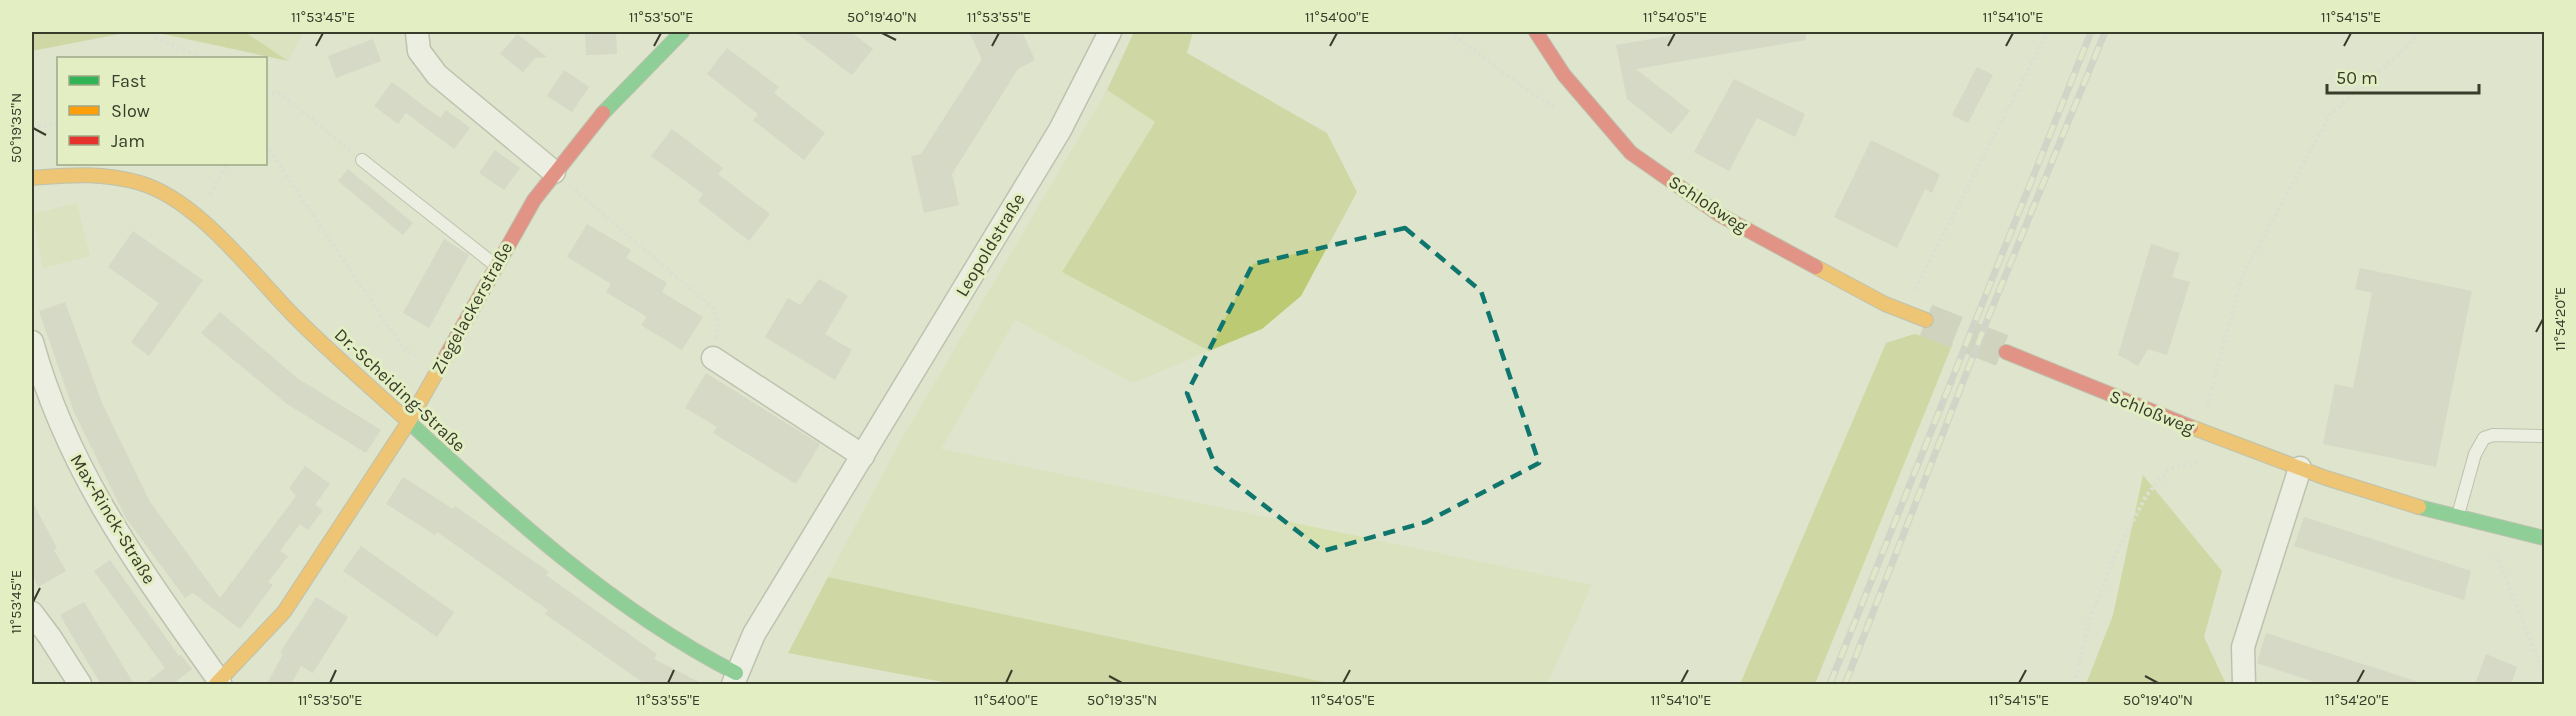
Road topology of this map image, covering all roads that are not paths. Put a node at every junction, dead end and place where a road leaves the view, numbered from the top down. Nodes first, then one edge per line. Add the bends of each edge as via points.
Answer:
1 (417, 32) edge
2 (682, 32) edge
3 (1110, 32) edge
4 (1536, 32) edge
5 (362, 160) road end
6 (554, 172) junction
7 (32, 178) edge
8 (495, 266) junction
9 (1926, 320) tunnel mouth
10 (32, 342) edge
11 (2006, 352) tunnel mouth
12 (713, 358) road end
13 (408, 423) junction
14 (2544, 436) edge
15 (863, 456) junction
16 (2300, 468) junction
17 (2458, 518) junction
18 (2544, 538) edge
19 (32, 613) edge
20 (735, 679) edge
21 (218, 683) edge
22 (80, 684) edge
23 (2244, 684) edge

1 - 6 street via 419,51 437,75
2 - 6 street, Ziegelackerstraße via 600,116
3 - 15 street, Leopoldstraße via 1060,130
4 - 9 street, Schloßweg via 1564,75 1631,153 1720,215 1885,304
5 - 8 lane
6 - 8 street, Ziegelackerstraße
7 - 13 street, Dr.-Scheiding-Straße via 92,173 142,183 176,201 198,217 297,319
8 - 13 street, Ziegelackerstraße
10 - 21 street, Max-Rinck-Straße via 42,379 76,462 128,552
11 - 16 street, Schloßweg
12 - 15 street
13 - 20 street, Dr.-Scheiding-Straße via 513,518 647,619
13 - 21 street, Ziegelackerstraße via 284,612
14 - 17 lane via 2484,438 2475,454
15 - 20 street, Leopoldstraße via 754,634
16 - 17 street, Schloßweg
16 - 23 street via 2243,647
17 - 18 street, Schloßweg
19 - 22 street

